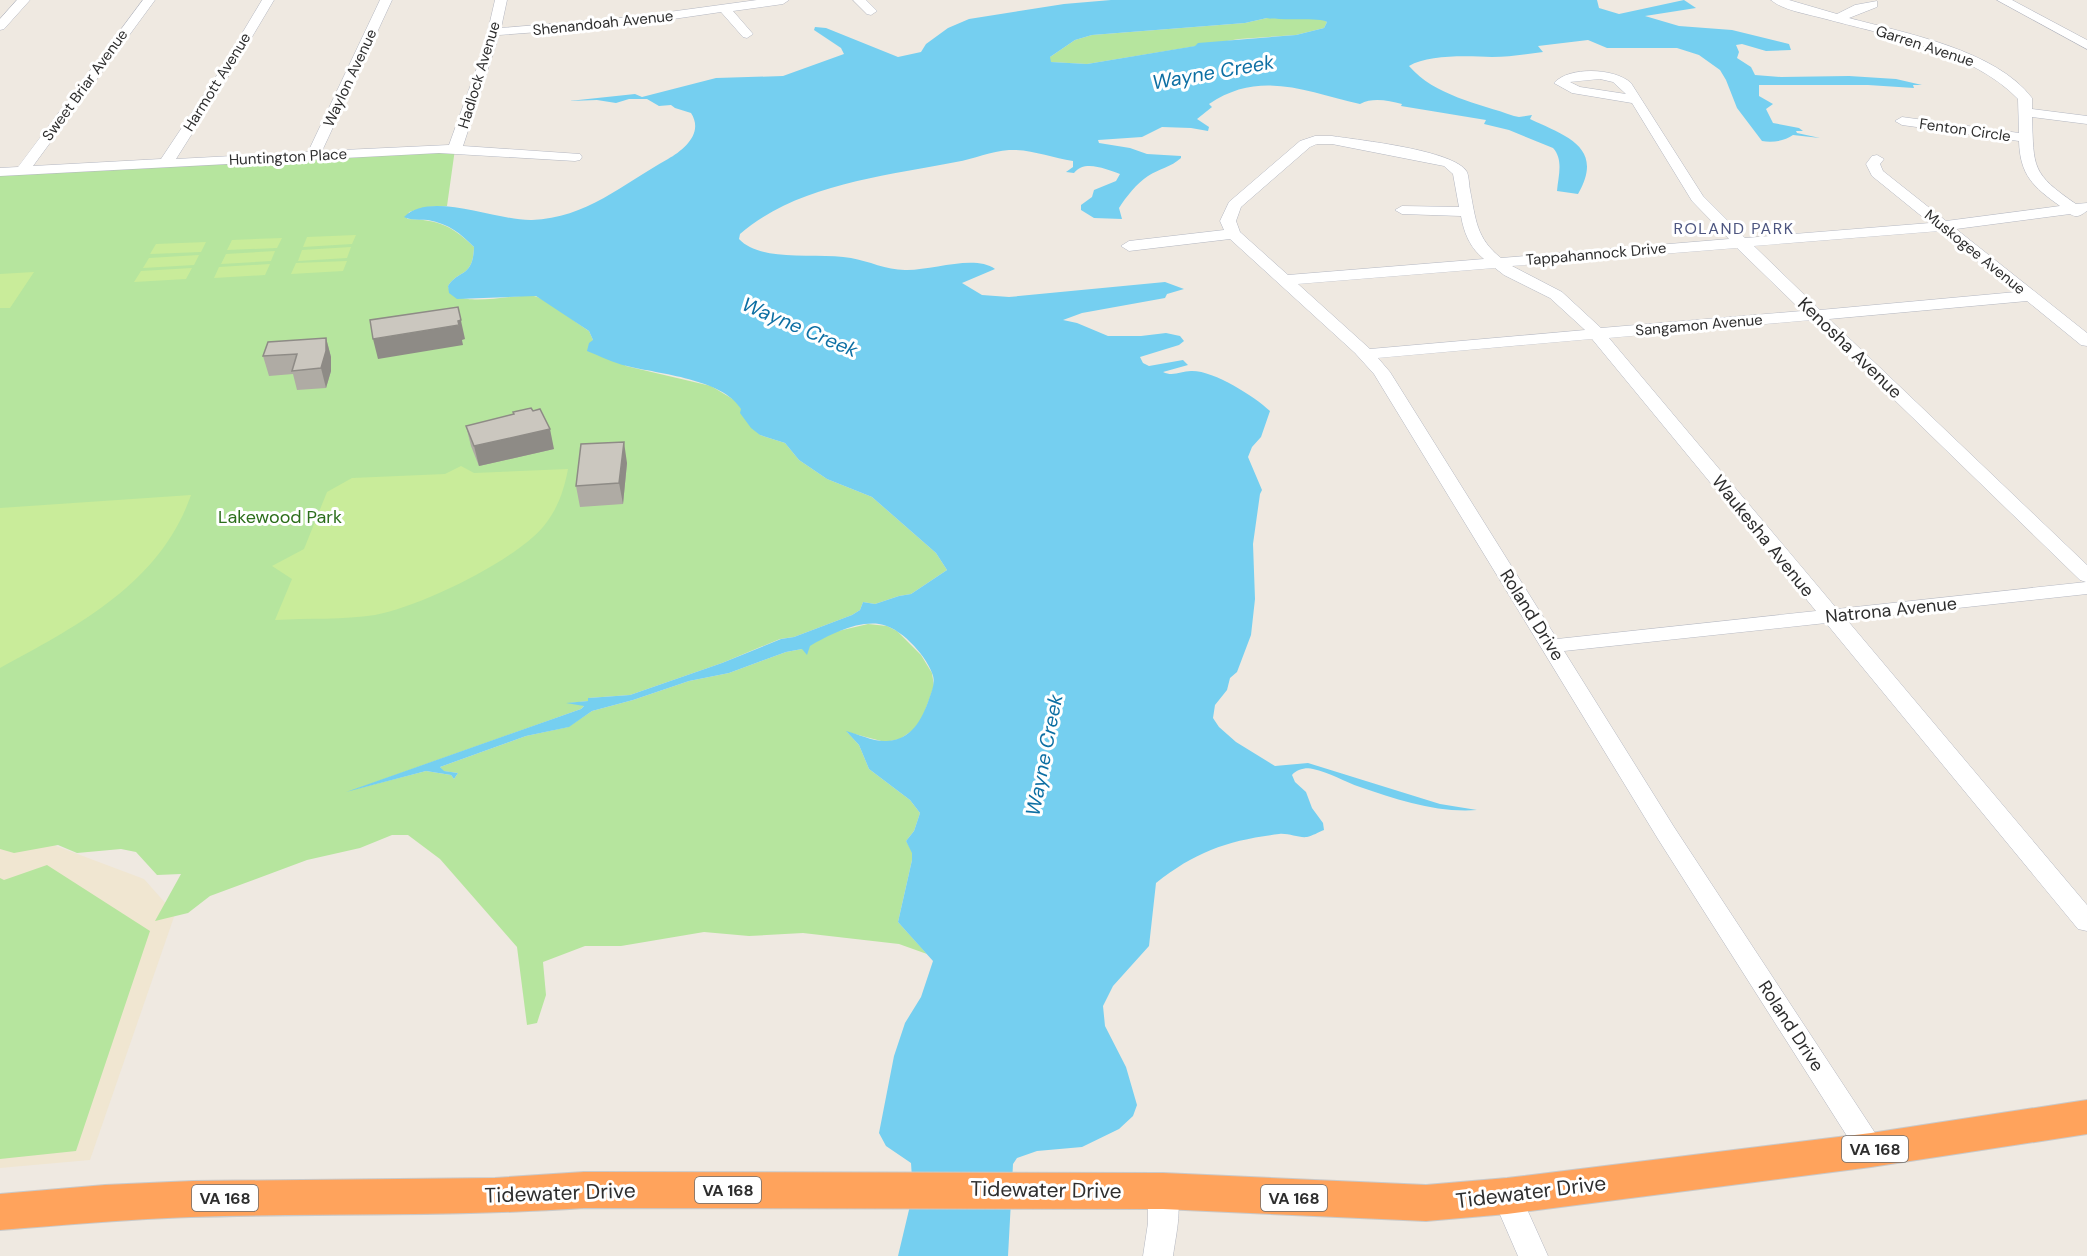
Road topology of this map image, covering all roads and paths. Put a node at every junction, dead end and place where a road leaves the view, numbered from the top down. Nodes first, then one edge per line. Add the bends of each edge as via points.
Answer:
1 (24, 0) edge
2 (149, 0) edge
3 (268, 0) edge
4 (386, 0) edge
5 (501, 0) edge
6 (783, 0) edge
7 (859, 0) edge
8 (1777, 0) edge
9 (2003, 0) edge
10 (1873, 4) dead end
11 (725, 9) junction
12 (871, 11) dead end
13 (1837, 19) junction
14 (0, 26) edge
15 (493, 32) junction
16 (747, 34) dead end
17 (2087, 45) edge
18 (1637, 100) junction
19 (2027, 112) junction
20 (2087, 120) edge
21 (1902, 121) dead end
22 (2027, 138) junction
23 (455, 149) junction
24 (313, 155) junction
25 (575, 157) dead end
26 (1877, 159) dead end
27 (165, 164) junction
28 (22, 171) junction
29 (0, 172) edge
30 (2080, 208) edge
31 (1402, 210) dead end
32 (1468, 212) junction
33 (2087, 218) edge
34 (1943, 226) junction
35 (1233, 234) junction
36 (1743, 243) junction
37 (1130, 246) dead end
38 (1496, 262) junction
39 (1283, 280) junction
40 (2031, 296) junction
41 (1816, 315) junction
42 (1598, 334) junction
43 (2087, 341) edge
44 (1366, 354) junction
45 (2087, 576) edge
46 (2087, 588) edge
47 (1830, 616) junction
48 (1551, 646) junction
49 (2087, 922) edge
50 (2087, 1117) edge
51 (1871, 1150) junction
52 (1163, 1191) junction
53 (1507, 1196) junction
54 (0, 1212) edge
55 (1158, 1256) edge
56 (1533, 1256) edge

1 - 14 street
2 - 28 street, Sweet Briar Avenue
3 - 27 street, Harmott Avenue
4 - 24 street, Waylon Avenue
5 - 15 street, Hadlock Avenue
6 - 11 street, Shenandoah Avenue
7 - 12 street
8 - 13 street, Garren Avenue
9 - 17 street
10 - 13 street
11 - 15 street, Shenandoah Avenue via 586,26
11 - 16 street
13 - 19 street, Garren Avenue via 1956,54 1991,69 2021,91
15 - 23 street, Hadlock Avenue
18 - 18 street, Kenosha Avenue via 1576,90 1562,81 1613,76 1625,81
18 - 36 street, Kenosha Avenue via 1697,198
19 - 20 street
19 - 22 street, Garren Avenue
21 - 22 street, Fenton Circle
22 - 30 street, Garren Avenue via 2026,161 2034,177
23 - 24 street, Huntington Place
23 - 25 street, Huntington Place
24 - 27 street, Huntington Place
26 - 34 street, Muskogee Avenue via 1873,164 1877,173
27 - 28 street, Huntington Place
28 - 29 street, Huntington Place
30 - 33 street, Garren Avenue
30 - 34 street, Tappahannock Drive
31 - 32 street
32 - 35 street, Waukesha Avenue via 1461,173 1446,162 1323,140 1305,144 1234,205 1227,221
32 - 38 street, Waukesha Avenue via 1475,241
34 - 36 street, Tappahannock Drive
34 - 40 street, Muskogee Avenue
35 - 37 street
35 - 39 street, Roland Drive
36 - 38 street, Tappahannock Drive
36 - 41 street, Kenosha Avenue
38 - 39 street, Tappahannock Drive
38 - 42 street, Waukesha Avenue via 1556,295
39 - 44 street, Roland Drive
40 - 41 street, Sangamon Avenue
40 - 43 street, Muskogee Avenue
41 - 42 street, Sangamon Avenue
41 - 45 street, Kenosha Avenue
42 - 44 street, Sangamon Avenue
42 - 47 street, Waukesha Avenue
44 - 48 street, Roland Drive via 1381,372
46 - 47 street, Natrona Avenue
47 - 48 street, Natrona Avenue
47 - 49 street, Waukesha Avenue
48 - 51 street, Roland Drive via 1666,833
50 - 51 highway, Tidewater Drive / VA 168
51 - 53 highway, Tidewater Drive / VA 168
52 - 53 highway, Tidewater Drive / VA 168 via 1426,1203
52 - 54 highway, Tidewater Drive / VA 168 via 584,1190 495,1196 105,1203
52 - 55 street
53 - 56 street

